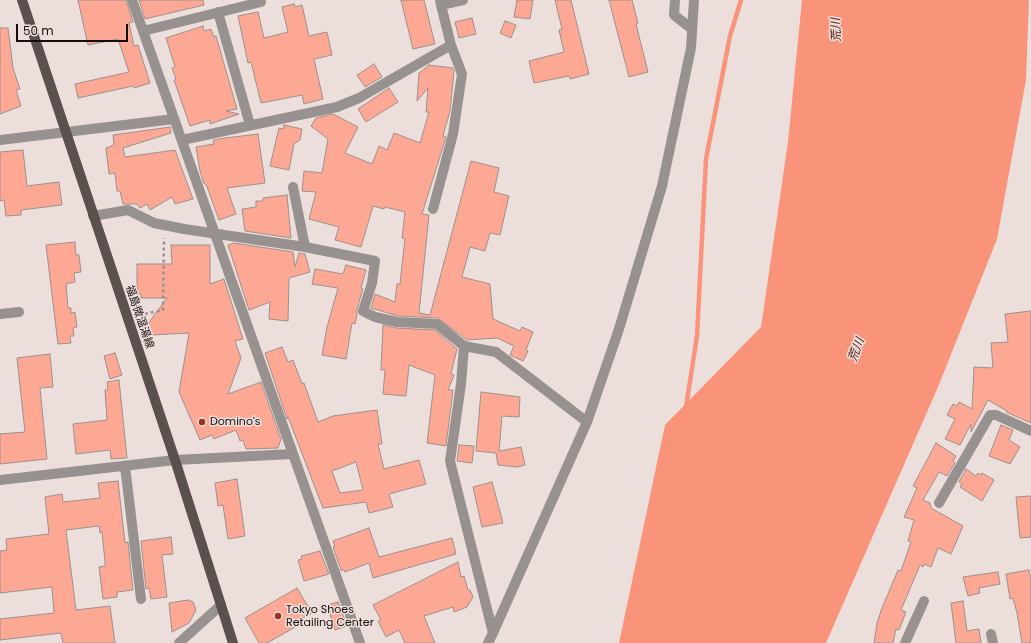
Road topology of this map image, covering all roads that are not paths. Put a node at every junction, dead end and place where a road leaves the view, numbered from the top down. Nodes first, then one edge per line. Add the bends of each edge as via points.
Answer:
1 (22, 0) edge
2 (132, 0) edge
3 (463, 0) edge
4 (675, 0) edge
5 (694, 0) edge
6 (261, 2) dead end
7 (440, 2) edge
8 (218, 12) junction
9 (692, 29) junction
10 (143, 31) junction
11 (451, 45) junction
12 (174, 119) junction
13 (250, 125) junction
14 (66, 133) junction
15 (0, 140) edge
16 (182, 140) junction
17 (293, 187) dead end
18 (433, 209) dead end
19 (93, 216) junction
20 (215, 234) junction
21 (305, 247) junction
22 (18, 312) dead end
23 (0, 314) edge
24 (464, 346) junction
25 (586, 422) junction
26 (1031, 431) edge
27 (292, 454) junction
28 (175, 460) junction
29 (125, 466) junction
30 (0, 480) edge
31 (939, 503) dead end
32 (141, 599) dead end
33 (924, 600) dead end
34 (221, 605) junction
35 (492, 633) junction
36 (179, 643) edge
37 (233, 643) edge
38 (360, 643) edge
39 (488, 643) edge
40 (905, 643) edge

1 - 14 main road, 福島微温湯線
2 - 10 street
3 - 7 street
4 - 9 street via 674,15
5 - 9 street
6 - 8 street
7 - 11 street
8 - 10 street
8 - 13 street
9 - 25 street via 691,48 662,186 619,329
10 - 12 street
11 - 13 street via 359,98 337,106
11 - 18 street via 462,74 453,134
12 - 14 street
12 - 16 street
13 - 16 street
14 - 15 street
14 - 19 main road, 福島微温湯線
16 - 20 street
17 - 21 street
19 - 20 street via 128,210 164,225
19 - 28 main road, 福島微温湯線
20 - 21 street
20 - 27 street
21 - 24 street via 375,261 372,283 363,311 375,318 397,322 437,324
22 - 23 street
24 - 25 street via 496,352
24 - 35 street via 450,461
25 - 35 street
26 - 31 street via 996,414 990,415
27 - 28 street
27 - 38 street
28 - 29 street
28 - 34 main road, 福島微温湯線
29 - 30 street
29 - 32 street
33 - 40 street
34 - 36 street
34 - 37 main road, 福島微温湯線
35 - 39 street

